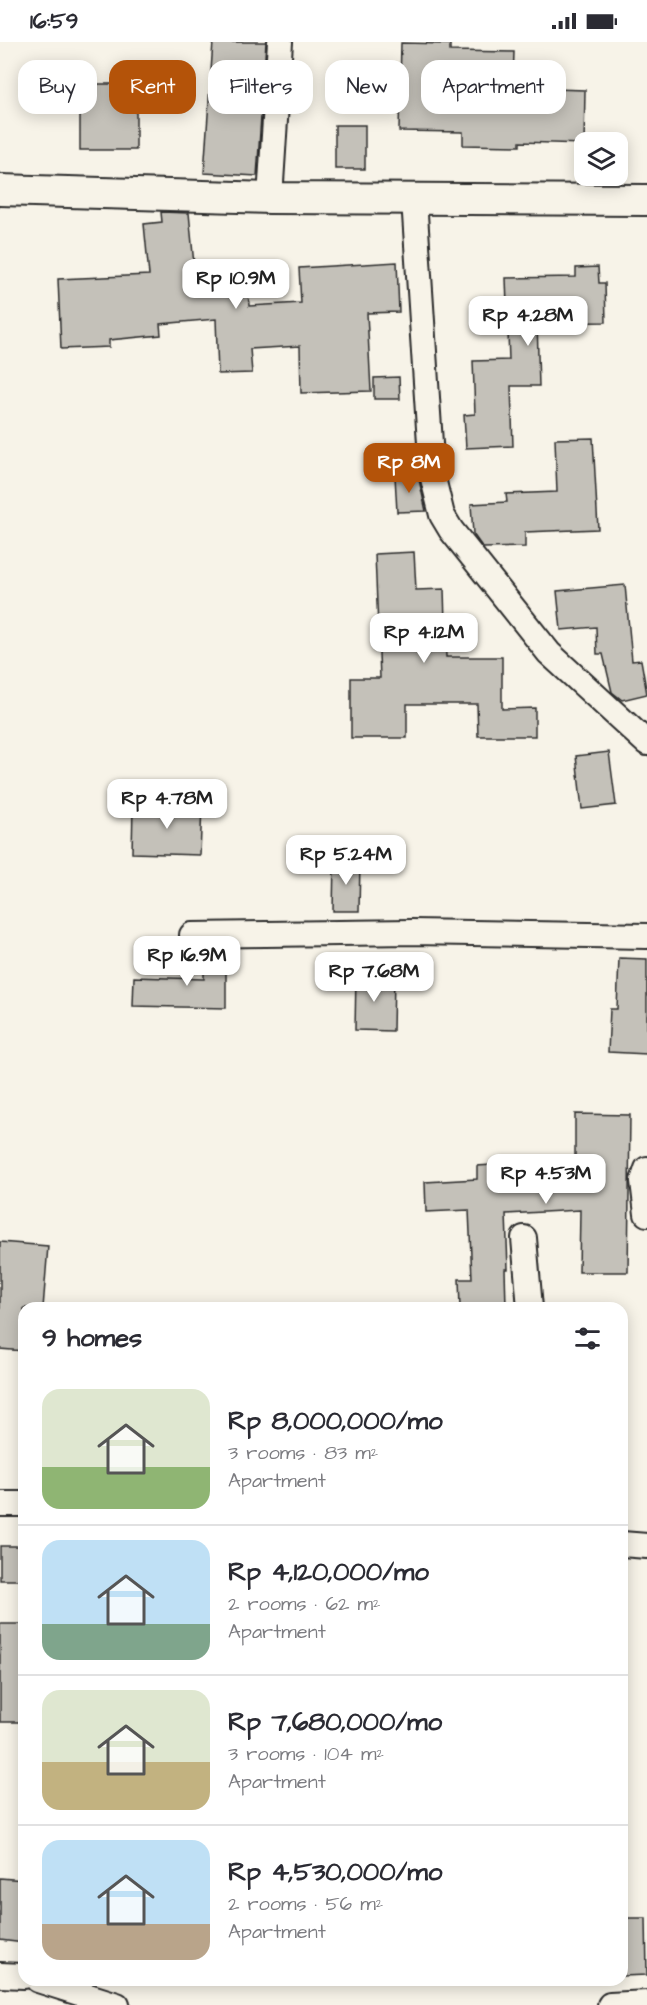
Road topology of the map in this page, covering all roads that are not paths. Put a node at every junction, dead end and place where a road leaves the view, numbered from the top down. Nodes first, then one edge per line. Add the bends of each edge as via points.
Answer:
1 (280, 42) edge
2 (0, 190) edge
3 (270, 190) junction
4 (414, 199) junction
5 (647, 200) edge
6 (647, 743) edge
7 (192, 935) dead end
8 (647, 936) edge
9 (647, 1169) edge
10 (647, 1214) edge
11 (524, 1238) dead end
12 (529, 1302) edge
13 (0, 1504) edge
14 (18, 1504) edge
15 (628, 1544) edge
16 (647, 1546) edge
17 (0, 1974) edge
18 (18, 1976) edge
19 (57, 1986) edge
20 (647, 2002) edge
21 (117, 2005) edge
22 (610, 2005) edge

1 - 3 street
2 - 3 street
3 - 4 street
4 - 5 street
4 - 6 street via 432,474 442,515 549,653
7 - 8 street via 412,932
9 - 10 street via 643,1181
11 - 12 street
13 - 14 street
15 - 16 street
17 - 18 street
19 - 21 street
20 - 22 street

